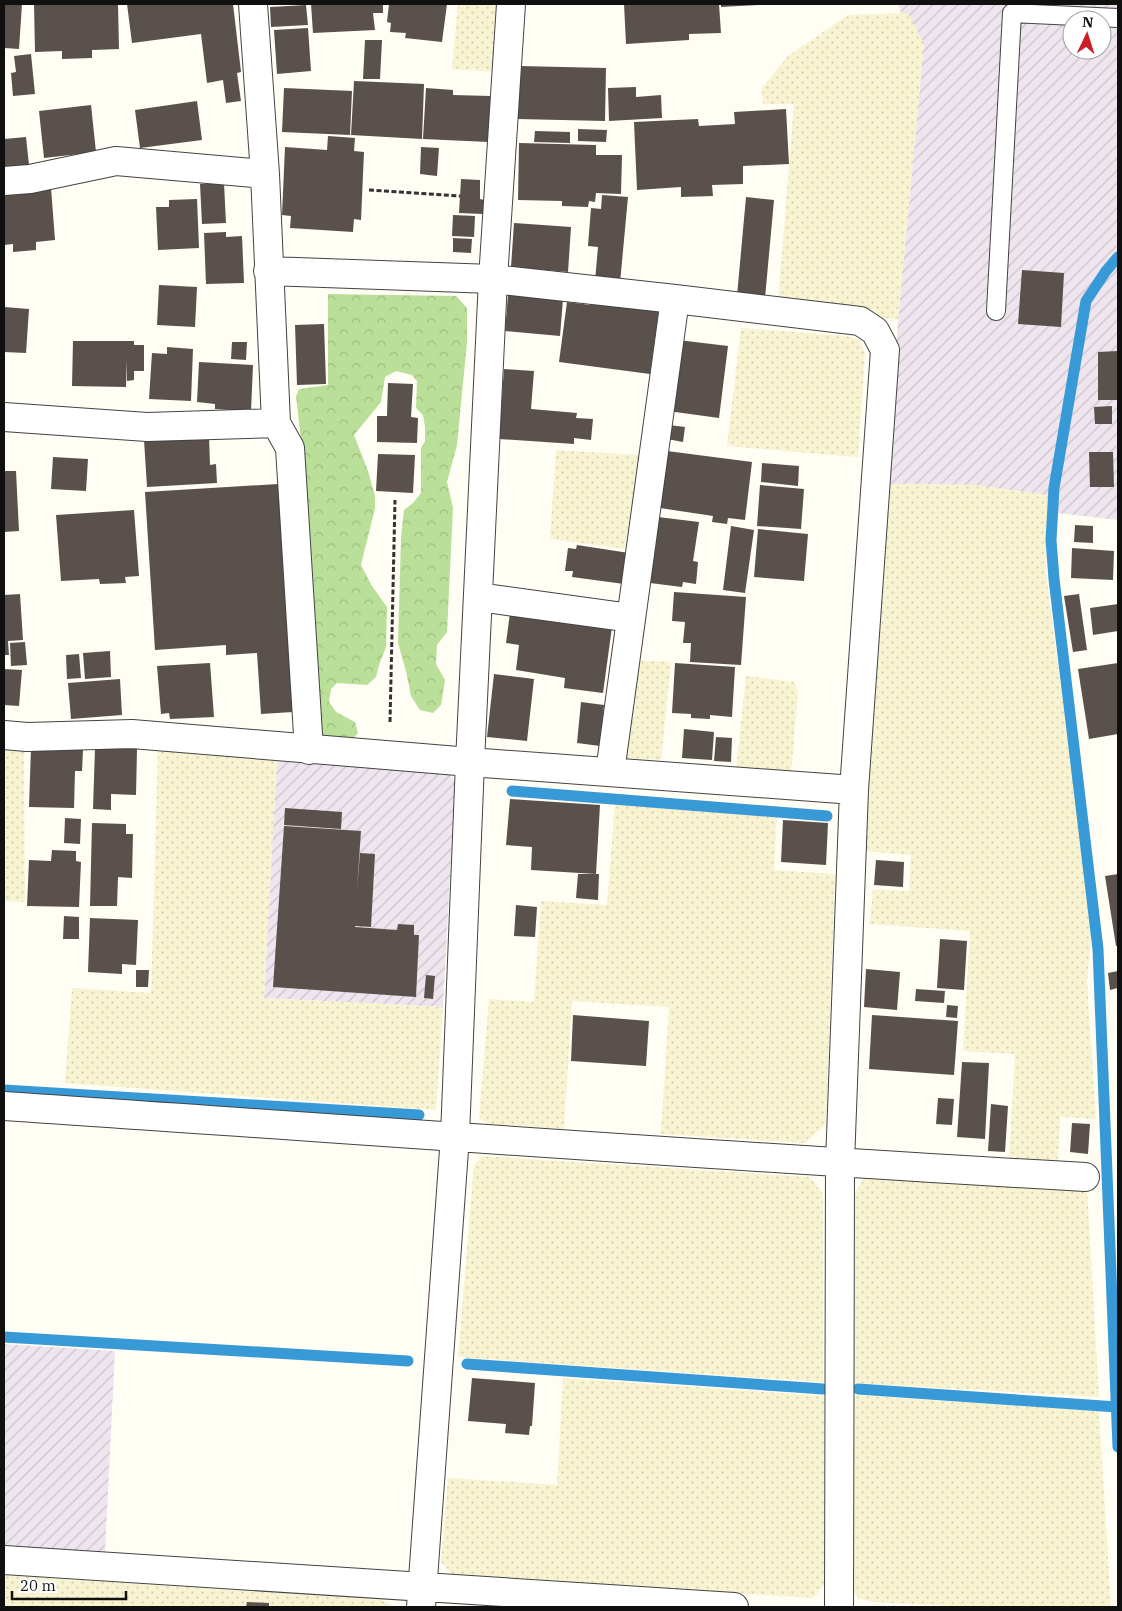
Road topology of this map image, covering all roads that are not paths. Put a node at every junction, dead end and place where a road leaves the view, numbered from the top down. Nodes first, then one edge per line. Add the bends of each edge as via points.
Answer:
1 (253, 4) edge
2 (511, 4) edge
3 (1118, 18) edge
4 (265, 174) junction
5 (4, 182) edge
6 (268, 271) junction
7 (493, 279) junction
8 (675, 299) junction
9 (996, 311) dead end
10 (4, 417) edge
11 (276, 423) junction
12 (478, 597) junction
13 (631, 618) junction
14 (4, 735) edge
15 (310, 750) junction
16 (470, 762) junction
17 (610, 772) junction
18 (854, 790) junction
19 (4, 1106) edge
20 (455, 1136) junction
21 (840, 1163) junction
22 (1085, 1177) dead end
23 (4, 1560) edge
24 (422, 1597) edge
25 (734, 1607) edge
26 (839, 1607) edge

1 - 4 street
2 - 7 street
3 - 9 lane via 1012,13
4 - 5 street via 116,161
4 - 6 street
6 - 7 street
6 - 11 street
7 - 8 street
7 - 12 street
8 - 13 street
8 - 18 street via 860,321 875,331 885,350
10 - 11 street via 148,428
11 - 15 street via 290,448
12 - 13 street
12 - 16 street
13 - 17 street
14 - 15 street via 132,734
15 - 16 street
16 - 17 street
16 - 20 street
17 - 18 street
18 - 21 street
19 - 20 street
20 - 21 street
20 - 24 street
21 - 22 street
21 - 26 street
23 - 24 street
24 - 25 street

